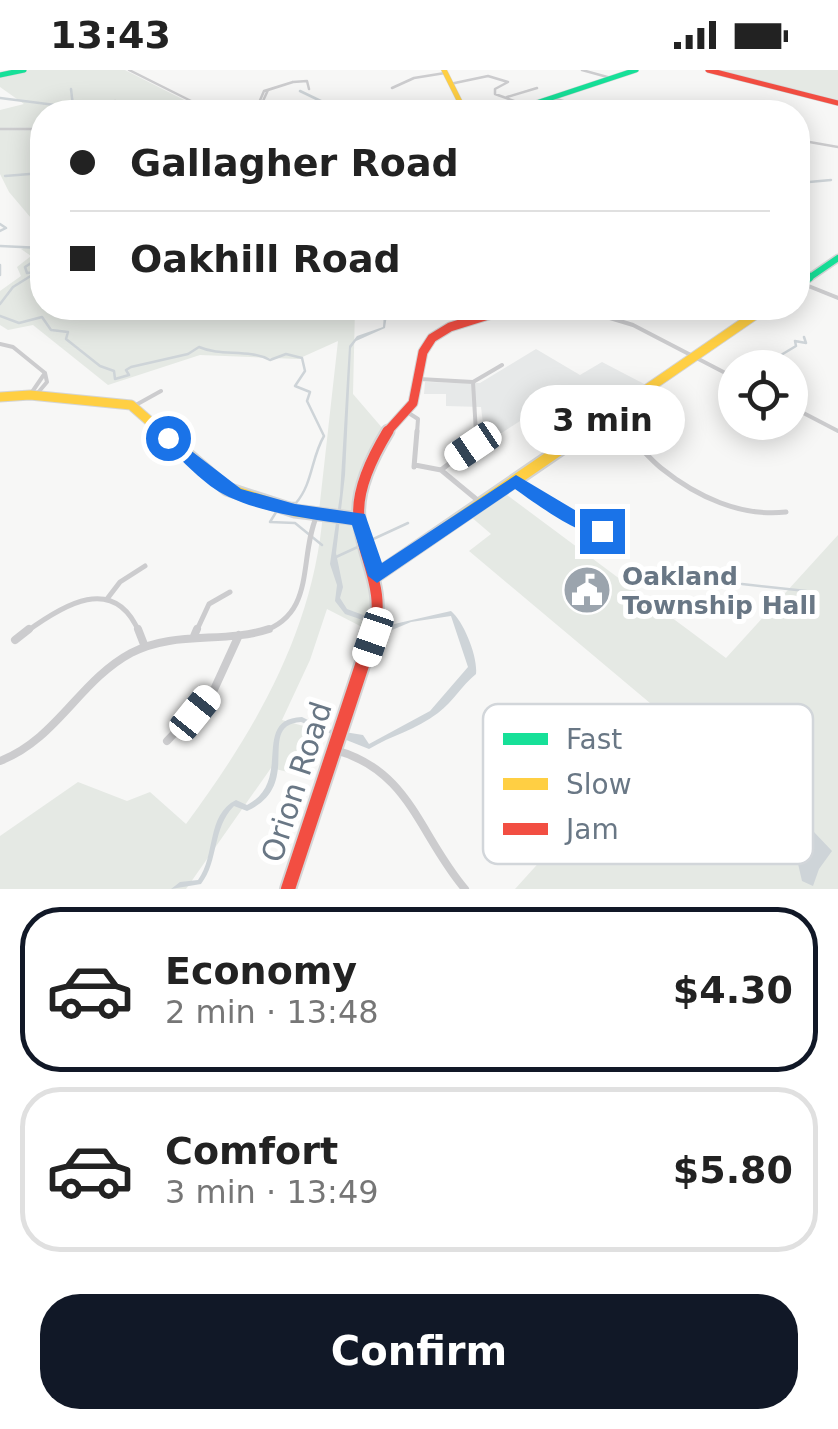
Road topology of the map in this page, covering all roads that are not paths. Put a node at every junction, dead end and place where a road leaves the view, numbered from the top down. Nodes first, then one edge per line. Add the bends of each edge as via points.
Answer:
1 (24, 70) edge
2 (129, 70) edge
3 (582, 70) edge
4 (636, 70) edge
5 (708, 70) edge
6 (0, 75) edge
7 (446, 76) edge
8 (611, 78) junction
9 (392, 88) dead end
10 (538, 88) dead end
11 (309, 89) dead end
12 (506, 98) junction
13 (552, 98) junction
14 (190, 100) edge
15 (262, 100) edge
16 (459, 100) edge
17 (512, 100) edge
18 (546, 100) edge
19 (559, 100) edge
20 (838, 103) edge
21 (2, 128) edge
22 (30, 129) edge
23 (810, 142) edge
24 (838, 147) edge
25 (838, 258) edge
26 (810, 277) edge
27 (810, 288) edge
28 (838, 298) edge
29 (484, 320) edge
30 (615, 320) edge
31 (748, 320) edge
32 (0, 344) edge
33 (694, 357) junction
34 (502, 365) dead end
35 (718, 369) edge
36 (419, 379) junction
37 (474, 382) junction
38 (161, 390) dead end
39 (33, 395) junction
40 (0, 398) edge
41 (134, 406) junction
42 (406, 412) junction
43 (808, 415) edge
44 (602, 420) junction
45 (838, 431) edge
46 (441, 470) junction
47 (516, 480) junction
48 (482, 504) junction
49 (786, 512) dead end
50 (318, 515) junction
51 (352, 519) junction
52 (614, 536) dead end
53 (145, 566) dead end
54 (377, 576) junction
55 (230, 592) dead end
56 (106, 600) junction
57 (239, 635) junction
58 (194, 636) junction
59 (15, 640) dead end
60 (145, 647) junction
61 (337, 740) junction
62 (166, 741) dead end
63 (0, 761) edge
64 (288, 889) edge
65 (464, 889) edge

1 - 6 street
2 - 14 street
3 - 8 street
4 - 8 street
5 - 20 street
7 - 9 street via 416,77
7 - 12 street via 508,82 493,90
7 - 16 street
8 - 13 street
10 - 12 street
11 - 15 street via 307,81 293,82 264,92
12 - 17 street
13 - 18 street
13 - 19 street
21 - 22 street
23 - 24 street
25 - 26 street
27 - 28 street
29 - 36 street via 440,332 422,351
30 - 33 street
31 - 33 street
32 - 39 street via 45,373 47,382
33 - 35 street
33 - 44 street
34 - 37 street
36 - 37 street
36 - 42 street
37 - 46 street via 476,443
38 - 41 street
39 - 40 street
39 - 41 street
41 - 50 street via 227,489
42 - 46 street via 418,418 414,466
42 - 51 street via 380,444
43 - 45 street
44 - 47 street
44 - 49 street via 726,508 758,516
46 - 48 street
47 - 48 street
47 - 52 street via 553,507
48 - 54 street
50 - 51 street
50 - 57 street via 295,610 270,630
51 - 54 street, Orion Road
53 - 56 street
54 - 61 street, Orion Road via 377,623
55 - 58 street via 209,604
56 - 59 street via 69,606
56 - 60 street via 127,610
57 - 58 street
57 - 62 street via 225,674
58 - 60 street
60 - 63 street via 88,684 38,743
61 - 64 street, Orion Road
61 - 65 street via 385,773

